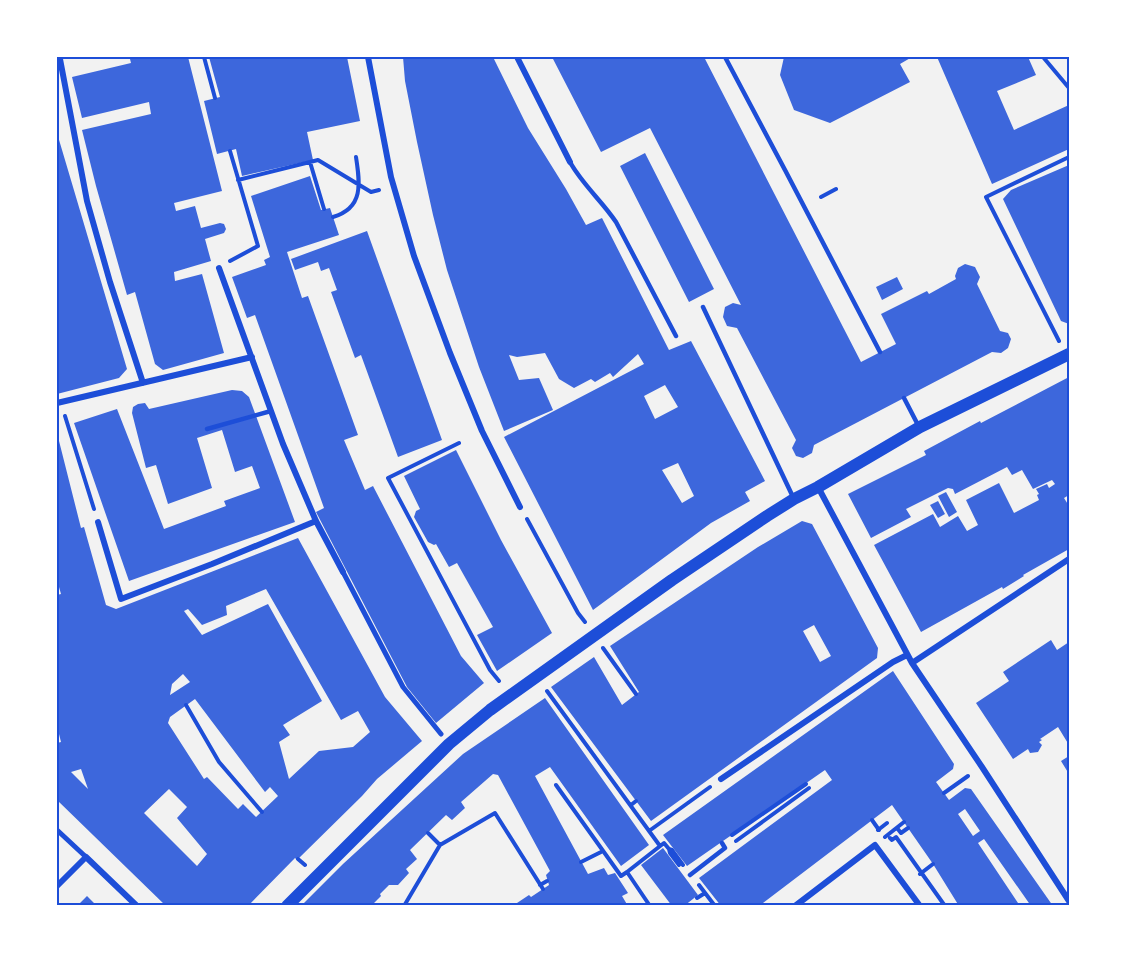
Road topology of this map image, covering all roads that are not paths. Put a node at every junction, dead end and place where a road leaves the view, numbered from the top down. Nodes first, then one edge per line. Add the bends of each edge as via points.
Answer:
1 (368, 57) edge
2 (517, 57) edge
3 (725, 57) edge
4 (61, 58) edge
5 (570, 162) joint
6 (219, 268) road end
7 (702, 307) dead end
8 (676, 336) dead end
9 (1065, 349) edge
10 (880, 352) dead end
11 (252, 357) junction
12 (143, 383) junction
13 (904, 398) dead end
14 (57, 403) edge
15 (271, 411) junction
16 (920, 427) junction
17 (207, 429) dead end
18 (818, 487) junction
19 (794, 499) junction
20 (520, 507) road end
21 (316, 521) junction
22 (98, 522) road end
23 (1069, 559) edge
24 (343, 572) joint
25 (908, 655) junction
26 (912, 663) junction
27 (441, 734) dead end
28 (721, 779) road end
29 (57, 830) edge
30 (722, 843) road end
31 (86, 857) junction
32 (690, 874) road end
33 (57, 886) edge
34 (1069, 901) edge
35 (137, 906) edge
36 (287, 906) edge
37 (795, 906) edge
38 (920, 906) edge

1 - 20 street via 391,177 414,256 482,431
2 - 5 street
3 - 10 lane
4 - 12 street via 87,201
5 - 8 lane via 616,222
6 - 11 street
7 - 19 lane
9 - 16 main road
11 - 12 street
11 - 15 street
12 - 14 street
13 - 16 lane
15 - 17 lane
15 - 21 street
16 - 18 main road
18 - 19 main road
18 - 25 street
19 - 36 main road via 490,710 448,744
21 - 22 street via 121,599
21 - 24 street
23 - 26 street
24 - 27 street via 403,687
25 - 26 street
25 - 28 street
26 - 34 street
29 - 31 street
30 - 32 lane via 725,848
31 - 33 street
31 - 35 street
37 - 38 street via 875,845

